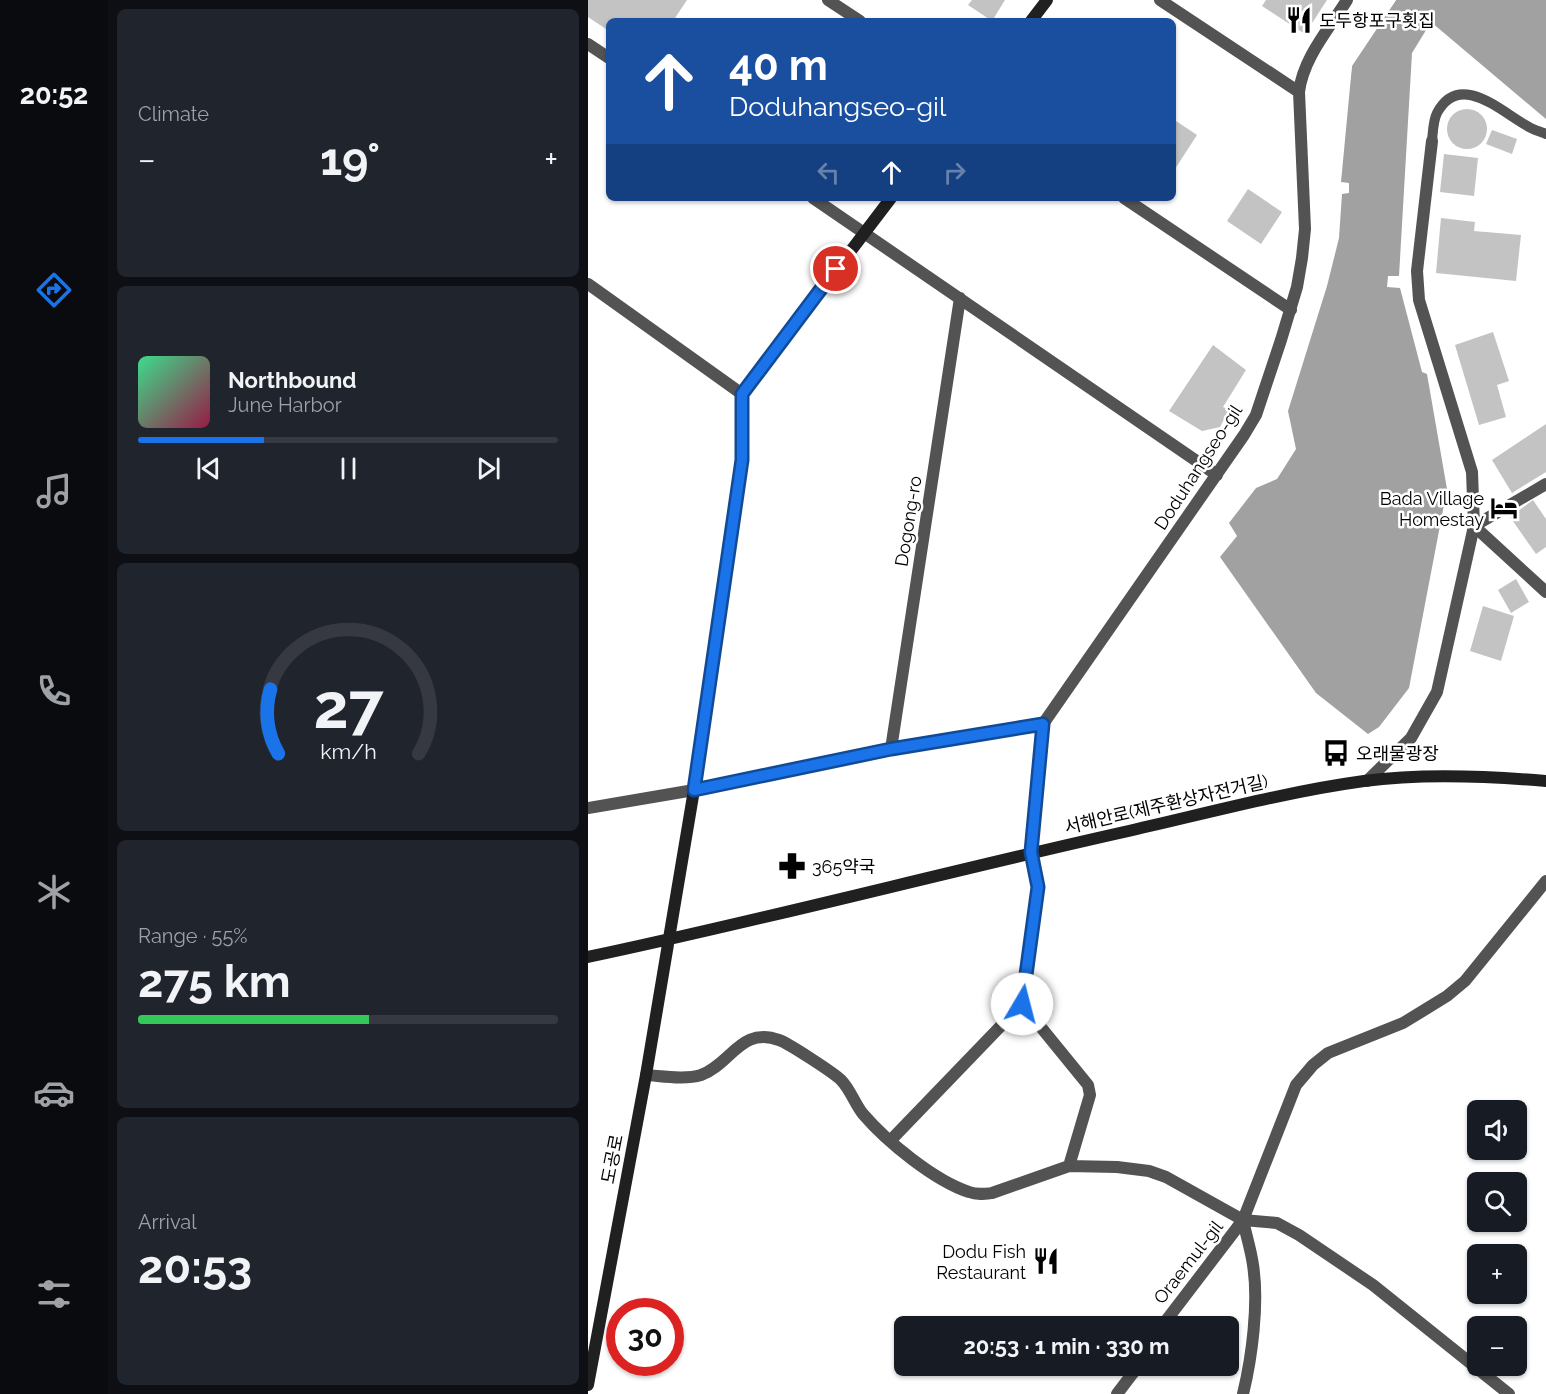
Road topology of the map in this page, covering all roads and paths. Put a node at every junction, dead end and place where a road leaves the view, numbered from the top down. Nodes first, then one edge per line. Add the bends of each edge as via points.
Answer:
1 (828, 0) edge
2 (1047, 0) edge
3 (1160, 0) edge
4 (1347, 0) edge
5 (855, 18) edge
6 (1032, 18) edge
7 (588, 44) edge
8 (606, 56) edge
9 (1299, 92) junction
10 (1546, 134) edge
11 (1431, 141) joint
12 (817, 201) edge
13 (889, 201) edge
14 (1128, 201) edge
15 (863, 232) junction
16 (588, 284) edge
17 (960, 298) junction
18 (1291, 310) junction
19 (742, 394) junction
20 (1217, 475) junction
21 (1546, 484) edge
22 (1474, 526) junction
23 (1546, 592) edge
24 (1043, 724) junction
25 (891, 749) junction
26 (1367, 781) junction
27 (1546, 781) edge
28 (694, 790) junction
29 (588, 808) edge
30 (1031, 852) junction
31 (1546, 881) edge
32 (670, 940) junction
33 (588, 957) edge
34 (1022, 1004) junction
35 (646, 1075) junction
36 (890, 1141) junction
37 (1069, 1166) junction
38 (1243, 1220) junction
39 (1170, 1316) edge
40 (1131, 1376) edge
41 (588, 1385) edge
42 (1117, 1394) edge
43 (1243, 1394) edge
44 (1509, 1394) edge

1 - 5 street
2 - 6 street
3 - 9 street
4 - 9 street, Doduhangseo-gil via 1308,61
7 - 8 street
9 - 18 street, Doduhangseo-gil via 1305,229
10 - 11 lane via 1481,97 1463,94 1446,100 1436,115
11 - 22 street via 1417,271 1419,300 1472,472
12 - 15 street
13 - 15 street
14 - 18 street
15 - 17 street
15 - 19 street
16 - 19 street
17 - 20 street
17 - 25 street, Dogong-ro
18 - 20 street, Doduhangseo-gil via 1256,415
19 - 28 street via 742,460
20 - 24 street, Doduhangseo-gil
21 - 22 street
22 - 23 street
22 - 26 street via 1437,692 1411,738
24 - 25 street
24 - 30 street, Doduhangseo-gil
25 - 28 street
26 - 27 street, 서해안로(제주환상자전거길) via 1427,777
26 - 30 street, 서해안로(제주환상자전거길) via 1314,789
28 - 29 street
28 - 32 street
30 - 32 street, 서해안로(제주환상자전거길)
30 - 34 street, Doduhangseo-gil via 1038,887
31 - 38 street, Oraemul-gil via 1465,981 1447,996 1402,1023 1328,1053 1313,1065 1296,1085
32 - 33 street, 서해안로(제주환상자전거길)
32 - 35 street, 도공로
34 - 36 street
34 - 37 street via 1088,1085 1090,1095
35 - 36 street via 699,1076 752,1038 781,1040 840,1080 863,1113
35 - 41 street, 도공로
36 - 37 street via 945,1181 970,1193 992,1192
37 - 38 street via 1149,1171
38 - 39 street, Oraemul-gil
38 - 43 street via 1253,1267 1254,1299 1251,1354
38 - 44 street via 1277,1223 1299,1235 1373,1285
40 - 42 street

